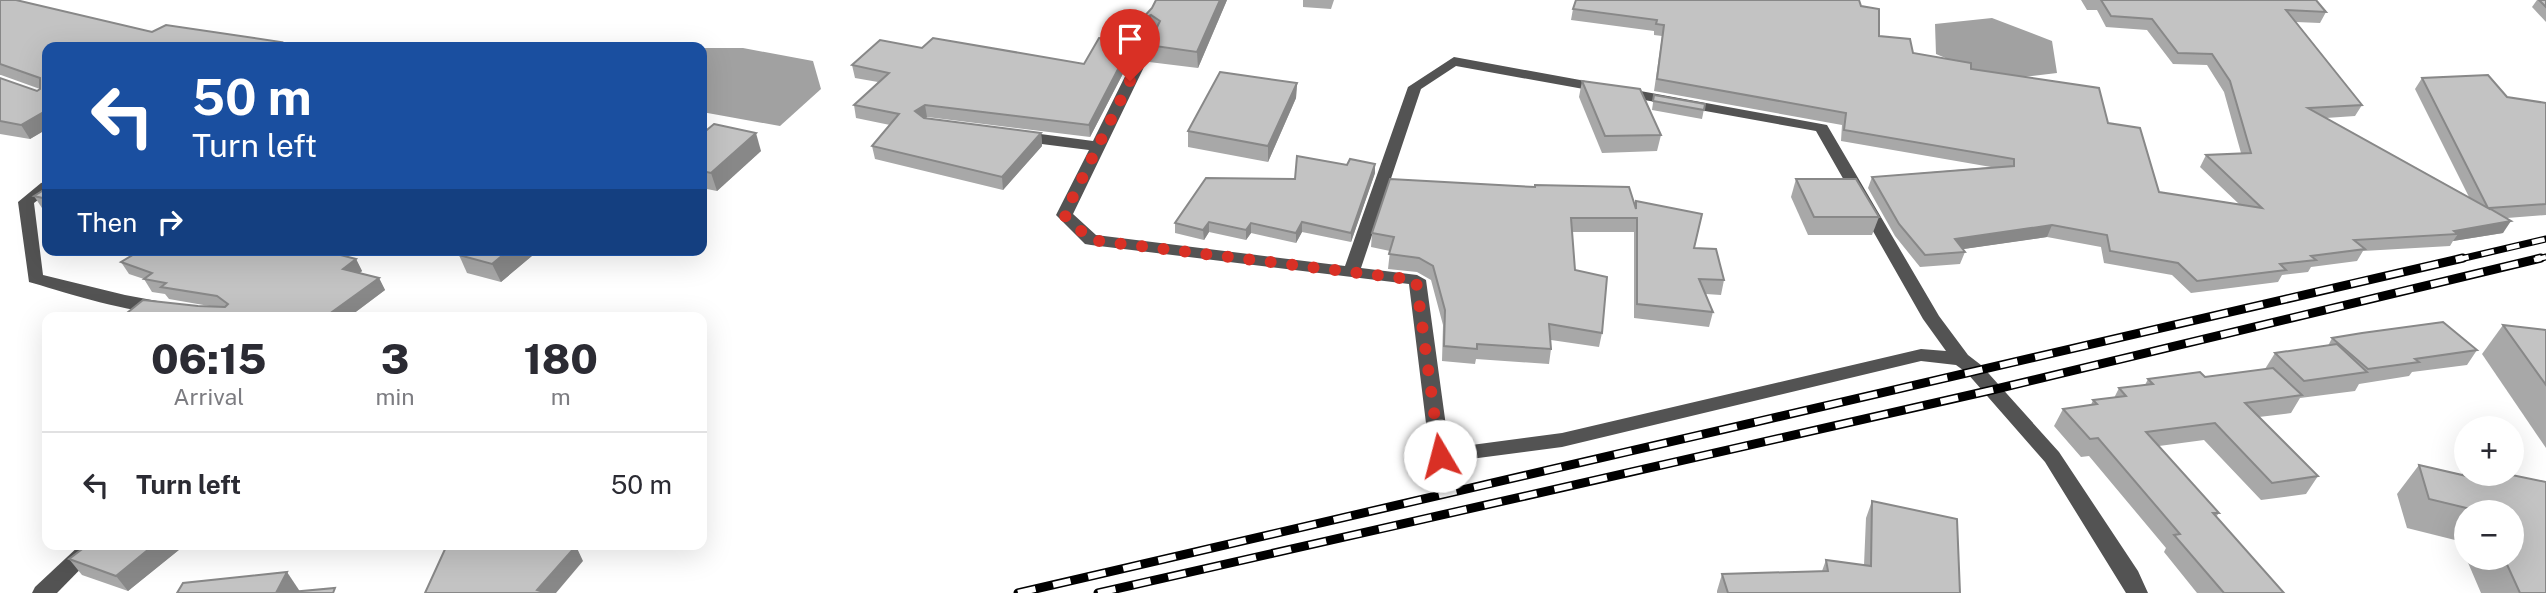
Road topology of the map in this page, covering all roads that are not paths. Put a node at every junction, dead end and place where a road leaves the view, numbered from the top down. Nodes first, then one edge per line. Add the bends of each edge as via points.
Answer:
1 (1152, 38) edge
2 (1006, 134) edge
3 (1097, 146) junction
4 (42, 190) edge
5 (1351, 272) junction
6 (179, 309) edge
7 (1961, 359) junction
8 (89, 550) edge
9 (43, 593) edge
10 (2137, 593) edge

1 - 3 street
2 - 3 street
3 - 5 street via 1064,215 1091,240
4 - 6 street via 26,202 34,278
5 - 7 street via 1416,280 1440,456 1562,440 1921,355
5 - 7 street via 1415,87 1454,61 1822,128 1932,319
7 - 10 street via 2052,457
8 - 9 street

